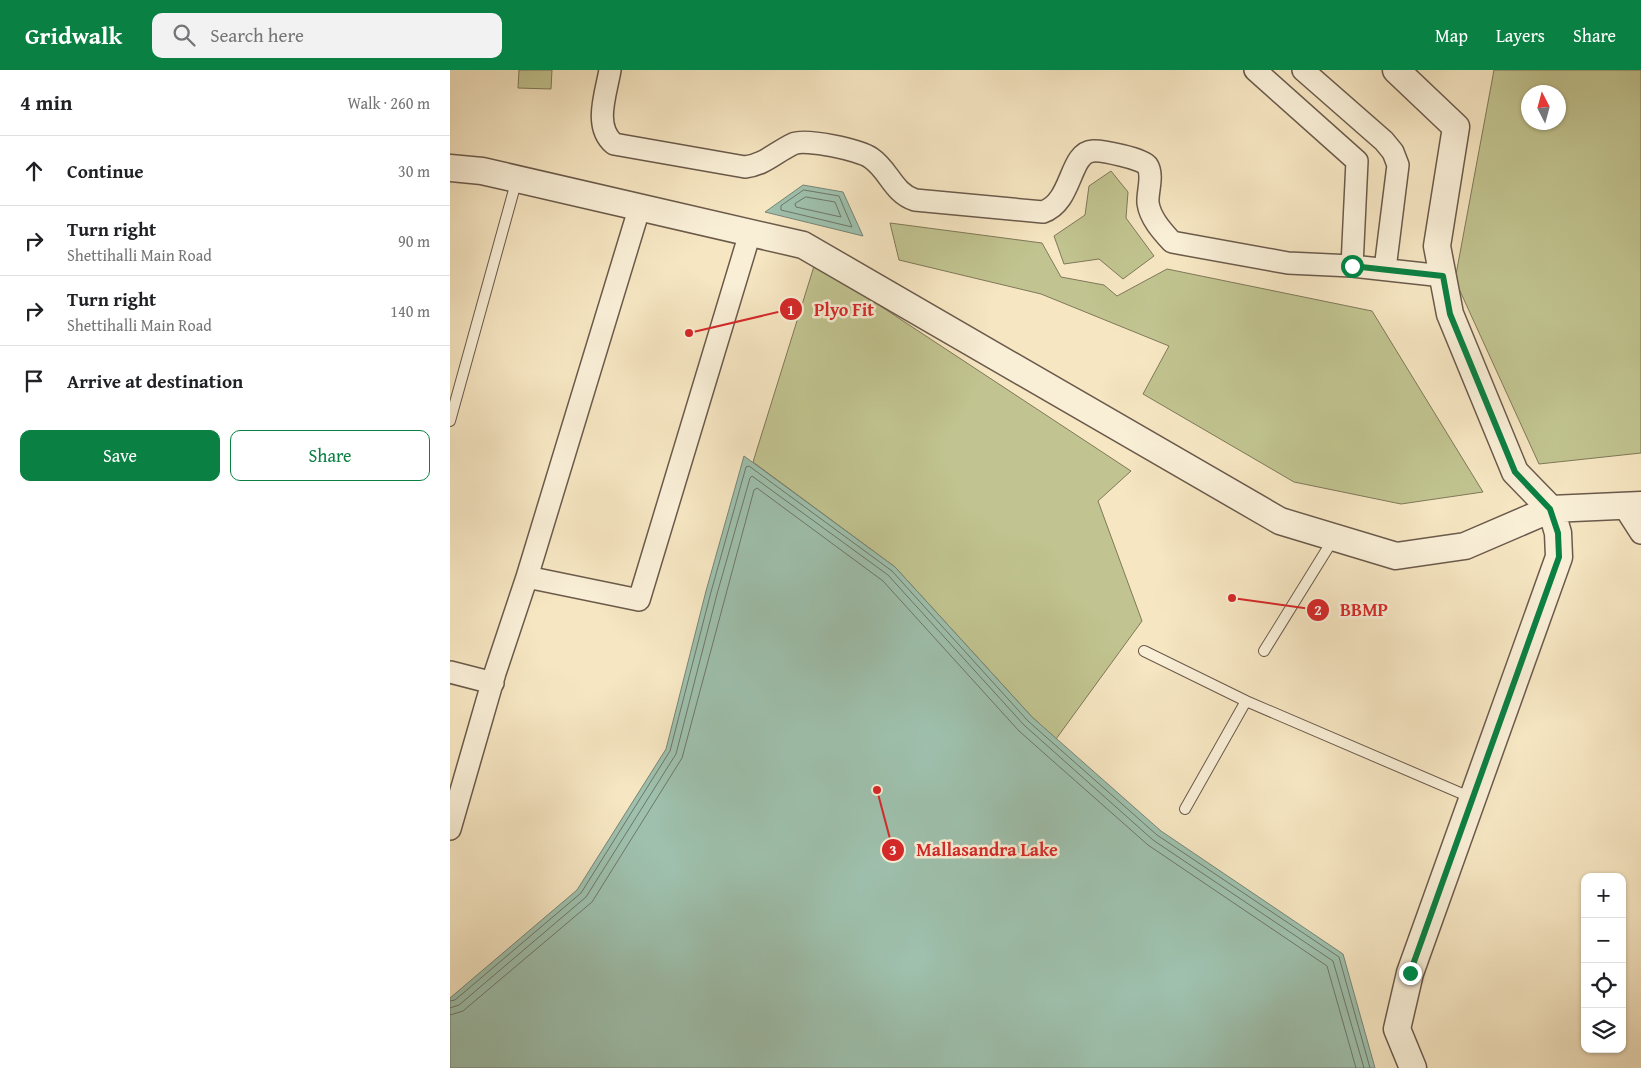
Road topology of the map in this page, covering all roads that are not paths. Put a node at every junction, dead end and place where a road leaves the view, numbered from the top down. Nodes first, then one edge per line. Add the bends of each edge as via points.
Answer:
1 (610, 70) edge
2 (1254, 70) edge
3 (1303, 70) edge
4 (1396, 70) edge
5 (450, 168) edge
6 (517, 178) junction
7 (640, 206) junction
8 (750, 232) junction
9 (1352, 266) junction
10 (1385, 269) junction
11 (1443, 276) junction
12 (450, 421) edge
13 (1632, 505) edge
14 (1550, 509) junction
15 (1641, 533) edge
16 (1334, 538) junction
17 (527, 577) junction
18 (1144, 651) dead end
19 (1264, 651) dead end
20 (450, 672) edge
21 (492, 683) junction
22 (1246, 701) junction
23 (1473, 798) junction
24 (1185, 809) dead end
25 (451, 824) edge
26 (1413, 1068) edge

1 - 9 street via 602,125 607,138 614,144 745,168 760,164 794,143 813,142 868,155 905,197 1043,212 1052,209 1063,197 1082,154 1093,151 1147,164 1150,171 1148,202 1162,231 1172,242 1264,260
2 - 9 street via 1357,161
3 - 10 street via 1384,141 1396,159 1398,165
4 - 11 street via 1456,127 1437,246
5 - 6 street
6 - 7 street
6 - 12 lane
7 - 8 street
7 - 17 street
8 - 16 street via 803,245 1280,521
8 - 17 street via 639,600
9 - 10 street
10 - 11 street
11 - 14 street via 1450,314 1515,472
13 - 14 street
13 - 15 street
14 - 16 street via 1466,546 1396,556
14 - 23 street via 1558,533 1559,557
16 - 19 lane
17 - 21 street
18 - 22 lane
20 - 21 street
21 - 25 street
22 - 23 lane
22 - 24 lane
23 - 26 street via 1410,973 1397,1029

